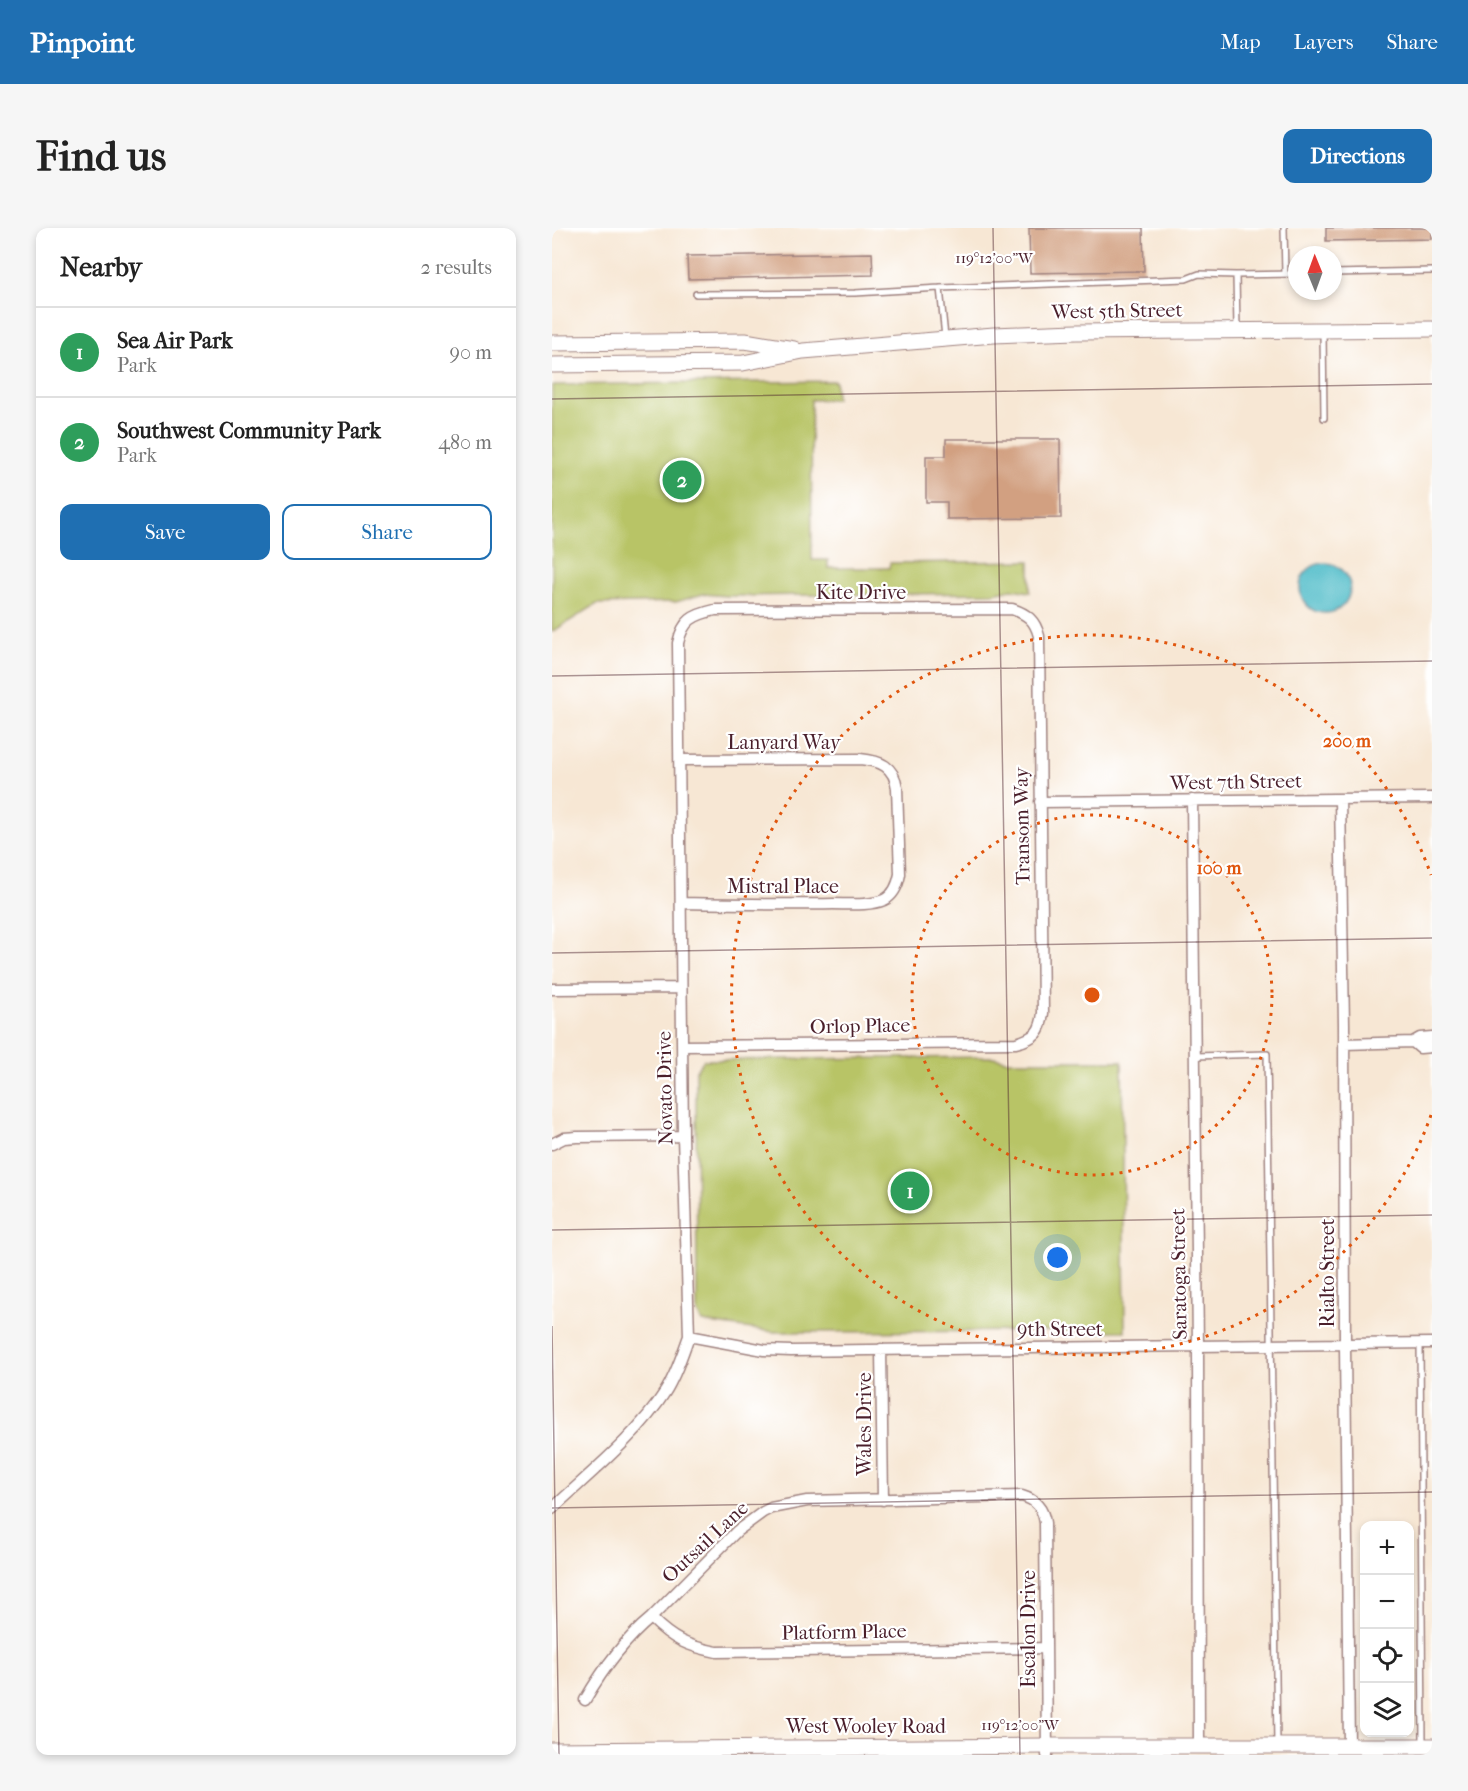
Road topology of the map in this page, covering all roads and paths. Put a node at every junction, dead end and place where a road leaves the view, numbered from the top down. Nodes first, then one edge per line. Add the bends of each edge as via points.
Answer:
1 (1284, 228) edge
2 (1432, 271) edge
3 (1342, 273) edge
4 (1285, 274) joint
5 (1236, 275) junction
6 (940, 288) junction
7 (696, 294) dead end
8 (1432, 328) edge
9 (1323, 329) junction
10 (1237, 330) junction
11 (945, 338) junction
12 (552, 342) edge
13 (802, 351) junction
14 (552, 365) edge
15 (1324, 418) dead end
16 (691, 618) joint
17 (1031, 618) joint
18 (680, 760) junction
19 (1432, 798) edge
20 (1340, 799) junction
21 (1192, 800) junction
22 (1040, 802) junction
23 (885, 899) joint
24 (681, 903) junction
25 (681, 988) junction
26 (552, 989) edge
27 (1035, 1035) joint
28 (1432, 1037) edge
29 (1413, 1042) junction
30 (1344, 1044) junction
31 (682, 1046) junction
32 (1432, 1047) edge
33 (1195, 1056) junction
34 (683, 1136) junction
35 (552, 1144) edge
36 (689, 1336) junction
37 (1420, 1343) junction
38 (1432, 1343) edge
39 (1345, 1345) junction
40 (1198, 1346) junction
41 (1272, 1346) junction
42 (881, 1349) junction
43 (883, 1500) junction
44 (1038, 1505) joint
45 (552, 1509) edge
46 (651, 1618) junction
47 (1046, 1648) junction
48 (585, 1700) dead end
49 (1427, 1746) edge
50 (1199, 1747) junction
51 (1349, 1747) junction
52 (1277, 1748) junction
53 (552, 1750) edge
54 (1047, 1751) edge

1 - 4 lane
2 - 3 lane
4 - 5 lane
5 - 6 lane
5 - 10 lane
6 - 7 lane
6 - 11 lane
8 - 9 main road, West 5th Street
9 - 10 main road, West 5th Street
9 - 15 lane
10 - 11 main road, West 5th Street
11 - 13 main road, West 5th Street
12 - 13 main road, West 5th Street via 745,341
13 - 14 main road, West 5th Street via 743,363
16 - 17 street, Kite Drive via 715,610 1000,609 1012,609
16 - 18 street, Novato Drive via 678,643
17 - 22 street, Transom Way via 1039,636
18 - 23 street, Lanyard Way via 860,759 887,766 896,778 900,874 894,892
18 - 24 street, Novato Drive
19 - 20 street, West 7th Street
20 - 21 street, West 7th Street
20 - 30 street, Rialto Street
21 - 22 street, West 7th Street
21 - 33 street, Saratoga Street
22 - 27 street, Transom Way via 1043,1012
23 - 24 street, Mistral Place via 849,904
24 - 25 street, Novato Drive
25 - 26 street
25 - 31 street, Novato Drive
27 - 31 street, Orlop Place via 1016,1042
28 - 29 street
29 - 30 street
29 - 32 street via 1420,1048
30 - 39 street, Rialto Street
31 - 34 street, Novato Drive
33 - 40 street, Saratoga Street
33 - 41 lane via 1267,1054
34 - 35 street via 577,1137
34 - 36 street, Novato Drive
36 - 42 street, 9th Street via 764,1350
36 - 45 street, Novato Drive via 678,1368 653,1410
37 - 38 street, 9th Street
37 - 39 street, 9th Street
37 - 49 lane
39 - 41 street, 9th Street
39 - 51 street, Rialto Street
40 - 41 street, 9th Street
40 - 42 street, 9th Street
40 - 50 street, Saratoga Street
41 - 52 lane
42 - 43 street, Wales Drive
43 - 44 street, Outsail Lane via 1022,1496
43 - 46 street, Outsail Lane via 807,1501 763,1512 737,1532
44 - 47 street, Escalon Drive via 1046,1523
46 - 47 street, Platform Place via 683,1642 717,1652
46 - 48 street, Outsail Lane via 618,1651
47 - 54 street, Escalon Drive
49 - 51 main road, West Wooley Road
50 - 52 main road, West Wooley Road
50 - 54 main road, West Wooley Road
51 - 52 main road, West Wooley Road
53 - 54 main road, West Wooley Road

